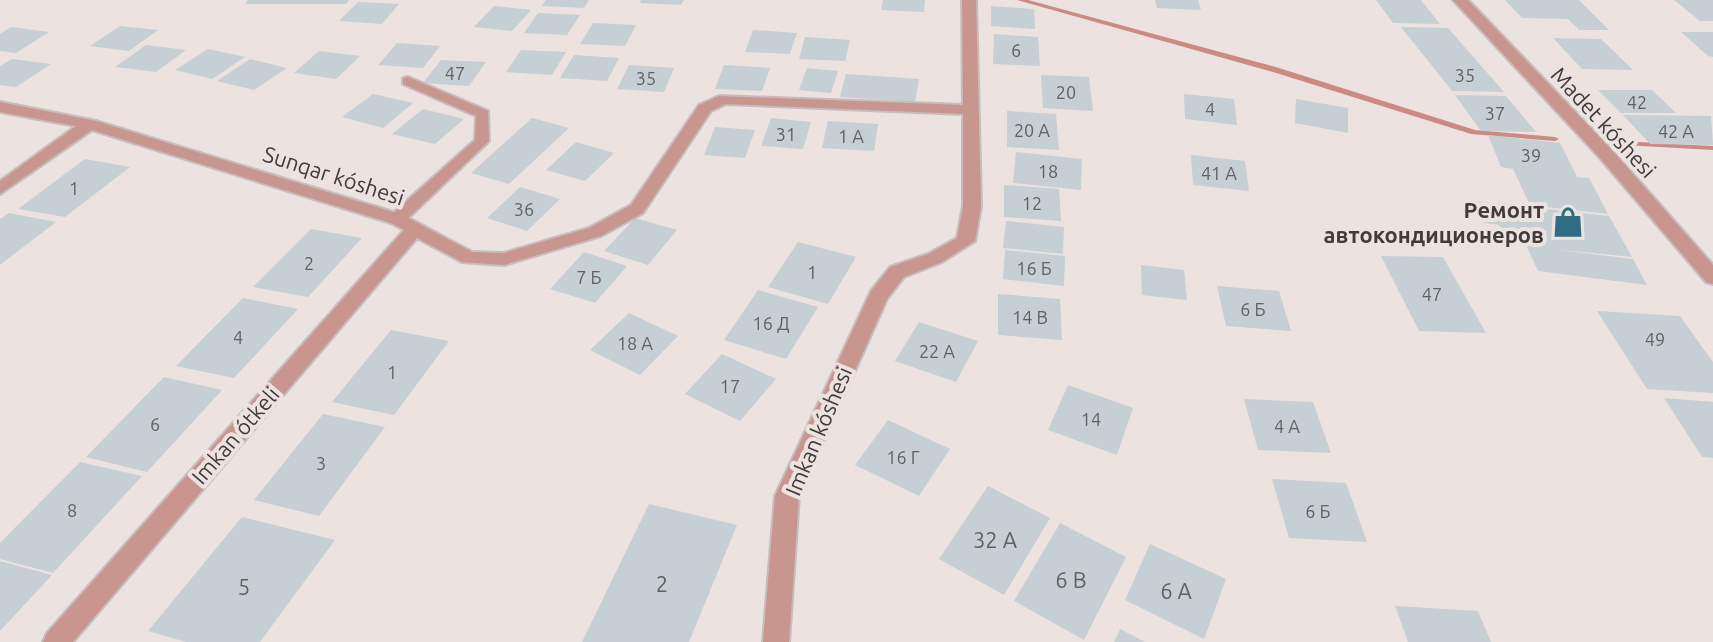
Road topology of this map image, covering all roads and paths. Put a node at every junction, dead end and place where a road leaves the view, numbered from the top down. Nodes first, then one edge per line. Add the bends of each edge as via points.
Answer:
1 (969, 0) edge
2 (1460, 0) edge
3 (408, 81) dead end
4 (0, 107) edge
5 (971, 110) junction
6 (90, 124) junction
7 (0, 189) edge
8 (406, 224) junction
9 (1713, 277) edge
10 (56, 642) edge
11 (776, 642) edge

1 - 5 street
2 - 9 street, Madet kóshesi
3 - 8 lane via 483,114 482,141
4 - 6 street, Sunqar kóshesi
5 - 8 street, Sunqar kóshesi via 724,99 705,108 637,209 595,232 504,259 469,258
5 - 11 street, Imkan kóshesi via 972,206 966,241 897,272 878,296 787,496
6 - 7 street
6 - 8 street, Sunqar kóshesi
8 - 10 street, Imkan ótkeli

